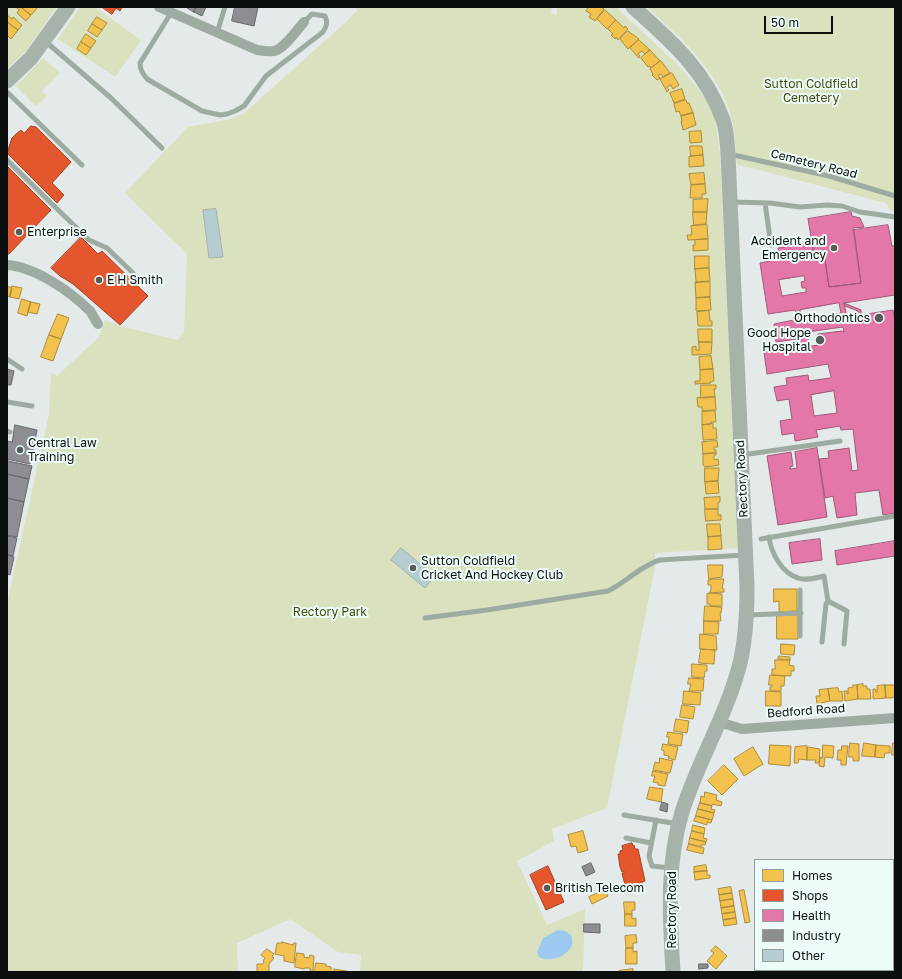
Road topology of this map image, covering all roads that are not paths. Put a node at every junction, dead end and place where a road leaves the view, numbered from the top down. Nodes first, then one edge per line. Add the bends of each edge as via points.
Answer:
1 (68, 7) edge
2 (225, 7) edge
3 (634, 7) edge
4 (164, 9) edge
5 (304, 22) joint
6 (217, 33) junction
7 (44, 41) junction
8 (7, 81) edge
9 (7, 92) edge
10 (162, 148) dead end
11 (728, 154) junction
12 (7, 160) edge
13 (82, 165) dead end
14 (895, 196) edge
15 (730, 202) junction
16 (764, 203) junction
17 (895, 217) edge
18 (771, 245) dead end
19 (7, 265) edge
20 (133, 273) dead end
21 (98, 324) dead end
22 (7, 359) edge
23 (22, 369) dead end
24 (7, 402) edge
25 (32, 406) dead end
26 (840, 440) dead end
27 (741, 455) junction
28 (895, 516) edge
29 (769, 537) junction
30 (761, 539) dead end
31 (746, 555) junction
32 (800, 590) dead end
33 (828, 601) junction
34 (800, 613) junction
35 (746, 615) junction
36 (425, 618) dead end
37 (800, 636) dead end
38 (822, 642) dead end
39 (844, 644) dead end
40 (895, 718) edge
41 (719, 722) junction
42 (624, 815) dead end
43 (656, 820) junction
44 (679, 824) junction
45 (626, 838) dead end
46 (651, 843) junction
47 (671, 868) junction
48 (673, 972) edge

1 - 7 street
2 - 6 lane
3 - 11 street, Rectory Road via 686,56 713,95 724,122
4 - 5 lane via 140,63 142,73 202,111 220,115 235,112 244,106 266,76 323,32 327,20 325,16 312,14
4 - 6 street
5 - 6 street via 281,48 274,51 258,50
7 - 8 street via 31,58
7 - 10 lane via 111,98
9 - 13 lane
11 - 14 lane, Cemetery Road via 829,176
11 - 15 street, Rectory Road
12 - 20 lane via 89,240 107,248
15 - 16 lane
15 - 27 street, Rectory Road
16 - 17 lane via 800,207 842,206 860,212
16 - 18 lane
19 - 21 street via 26,269 52,282 91,312
22 - 23 lane
24 - 25 lane
26 - 27 lane
27 - 31 street, Rectory Road
28 - 29 lane
29 - 30 lane
29 - 33 lane via 774,553 791,574 807,579 824,576
31 - 35 street, Rectory Road
31 - 36 lane via 660,560 649,564 608,590
32 - 34 lane
33 - 38 lane
33 - 39 lane via 848,611
34 - 35 lane
34 - 37 lane
35 - 41 street, Rectory Road via 740,662
40 - 41 street, Bedford Road via 742,729
41 - 44 street, Rectory Road via 693,781
42 - 43 lane
43 - 44 lane
43 - 46 lane
44 - 47 street, Rectory Road
45 - 46 lane
46 - 47 lane via 649,856 652,866
47 - 48 street, Rectory Road

